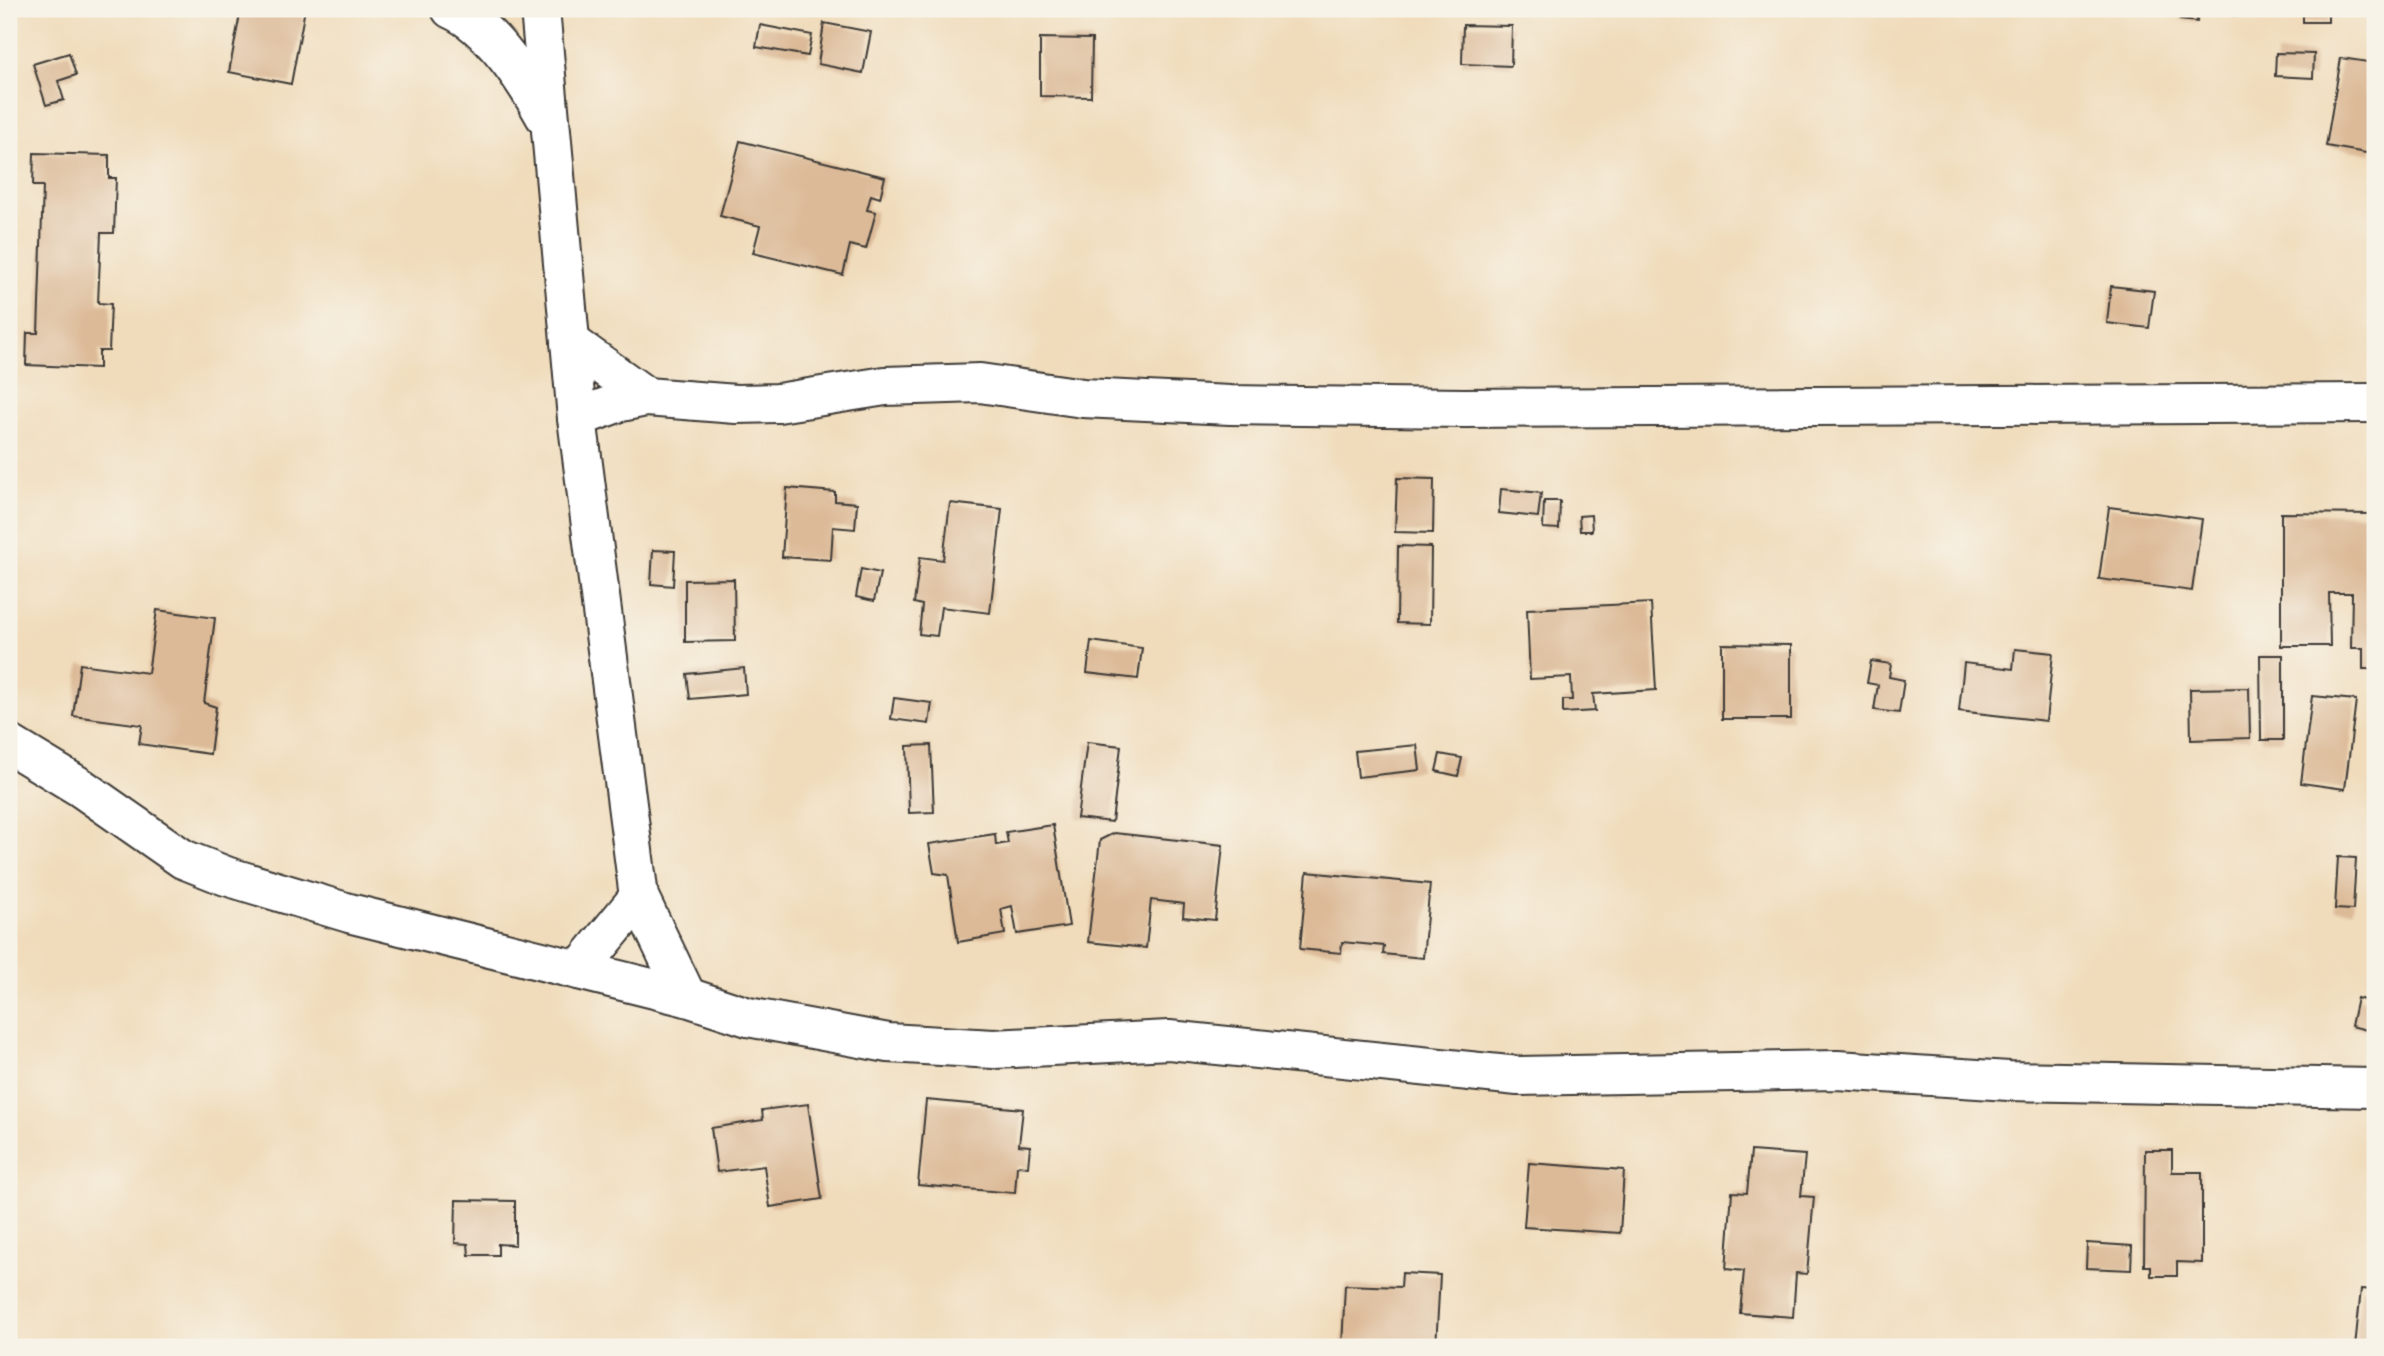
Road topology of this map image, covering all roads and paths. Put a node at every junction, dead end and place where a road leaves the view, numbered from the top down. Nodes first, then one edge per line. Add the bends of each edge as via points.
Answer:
1 (540, 9) edge
2 (461, 10) edge
3 (550, 125) junction
4 (570, 342) junction
5 (646, 397) junction
6 (2375, 403) edge
7 (576, 418) junction
8 (9, 744) edge
9 (639, 897) junction
10 (579, 970) junction
11 (687, 997) junction
12 (2375, 1088) edge

1 - 3 street
2 - 3 street via 523,77
3 - 4 street
4 - 5 street
4 - 7 street
5 - 6 street via 778,403 885,386 980,383 1083,398 1230,405
5 - 7 street
7 - 9 street
8 - 10 street via 183,859 349,913
9 - 10 street
9 - 11 street
10 - 11 street
11 - 12 street via 748,1017 816,1031 888,1043 980,1048 1169,1040 1518,1076 1837,1070 2009,1081

